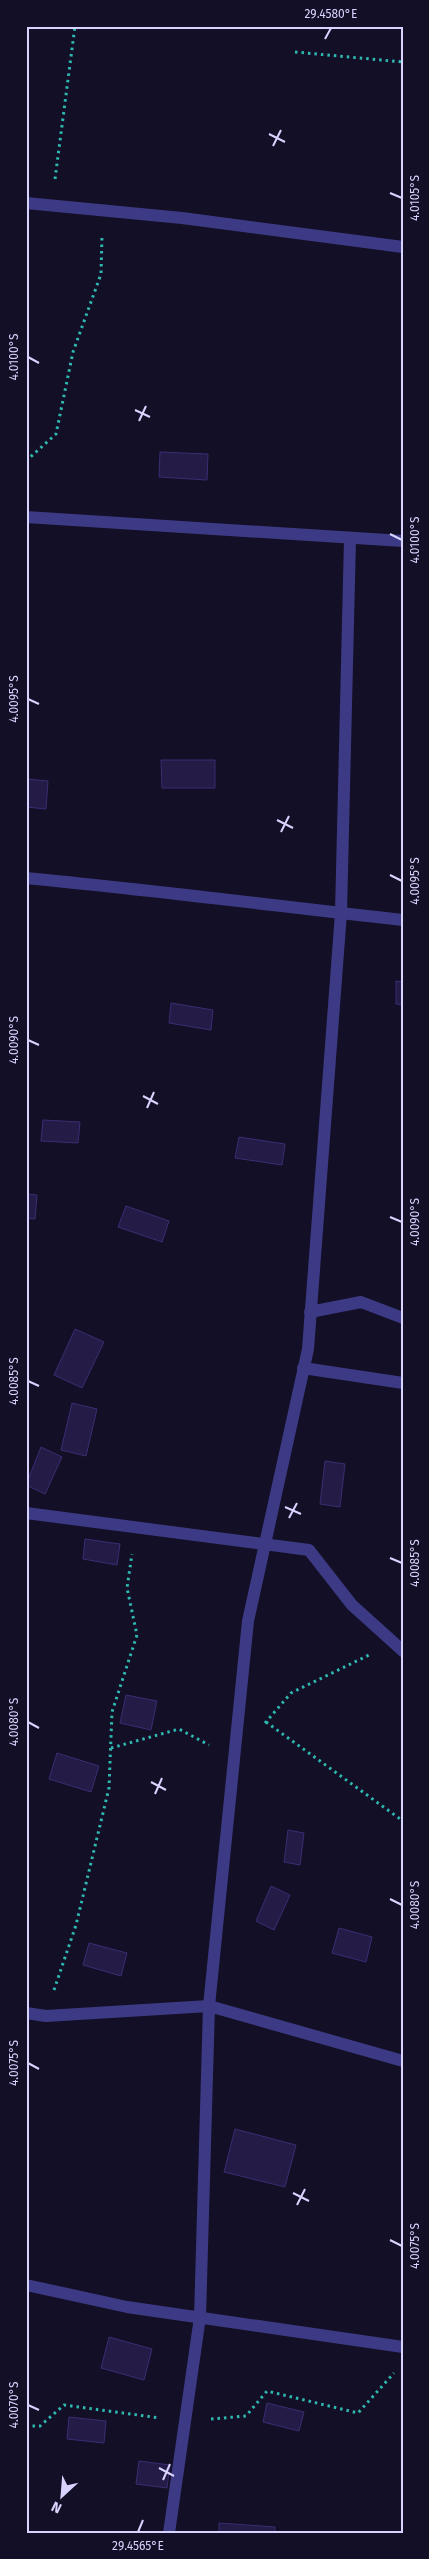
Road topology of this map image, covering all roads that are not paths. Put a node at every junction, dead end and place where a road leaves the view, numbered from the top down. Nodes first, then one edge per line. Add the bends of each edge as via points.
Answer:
1 (26, 203) edge
2 (403, 247) edge
3 (26, 518) edge
4 (350, 539) junction
5 (403, 541) edge
6 (26, 878) edge
7 (341, 913) junction
8 (403, 920) edge
9 (310, 1312) junction
10 (403, 1318) edge
11 (303, 1368) junction
12 (403, 1382) edge
13 (26, 1512) edge
14 (264, 1545) junction
15 (403, 1651) edge
16 (209, 2006) junction
17 (26, 2013) edge
18 (403, 2061) edge
19 (26, 2284) edge
20 (200, 2317) junction
21 (403, 2346) edge
22 (169, 2533) edge

1 - 2 street via 182,218
3 - 4 street
4 - 5 street
4 - 7 street
6 - 7 street
7 - 8 street
7 - 9 street
9 - 10 street via 361,1302
9 - 11 street via 308,1349
11 - 12 street
11 - 14 street
13 - 14 street
14 - 15 street via 309,1550 352,1605
14 - 16 street via 248,1621
16 - 17 street via 46,2016
16 - 18 street
16 - 20 street
19 - 20 street via 126,2307
20 - 21 street
20 - 22 street

